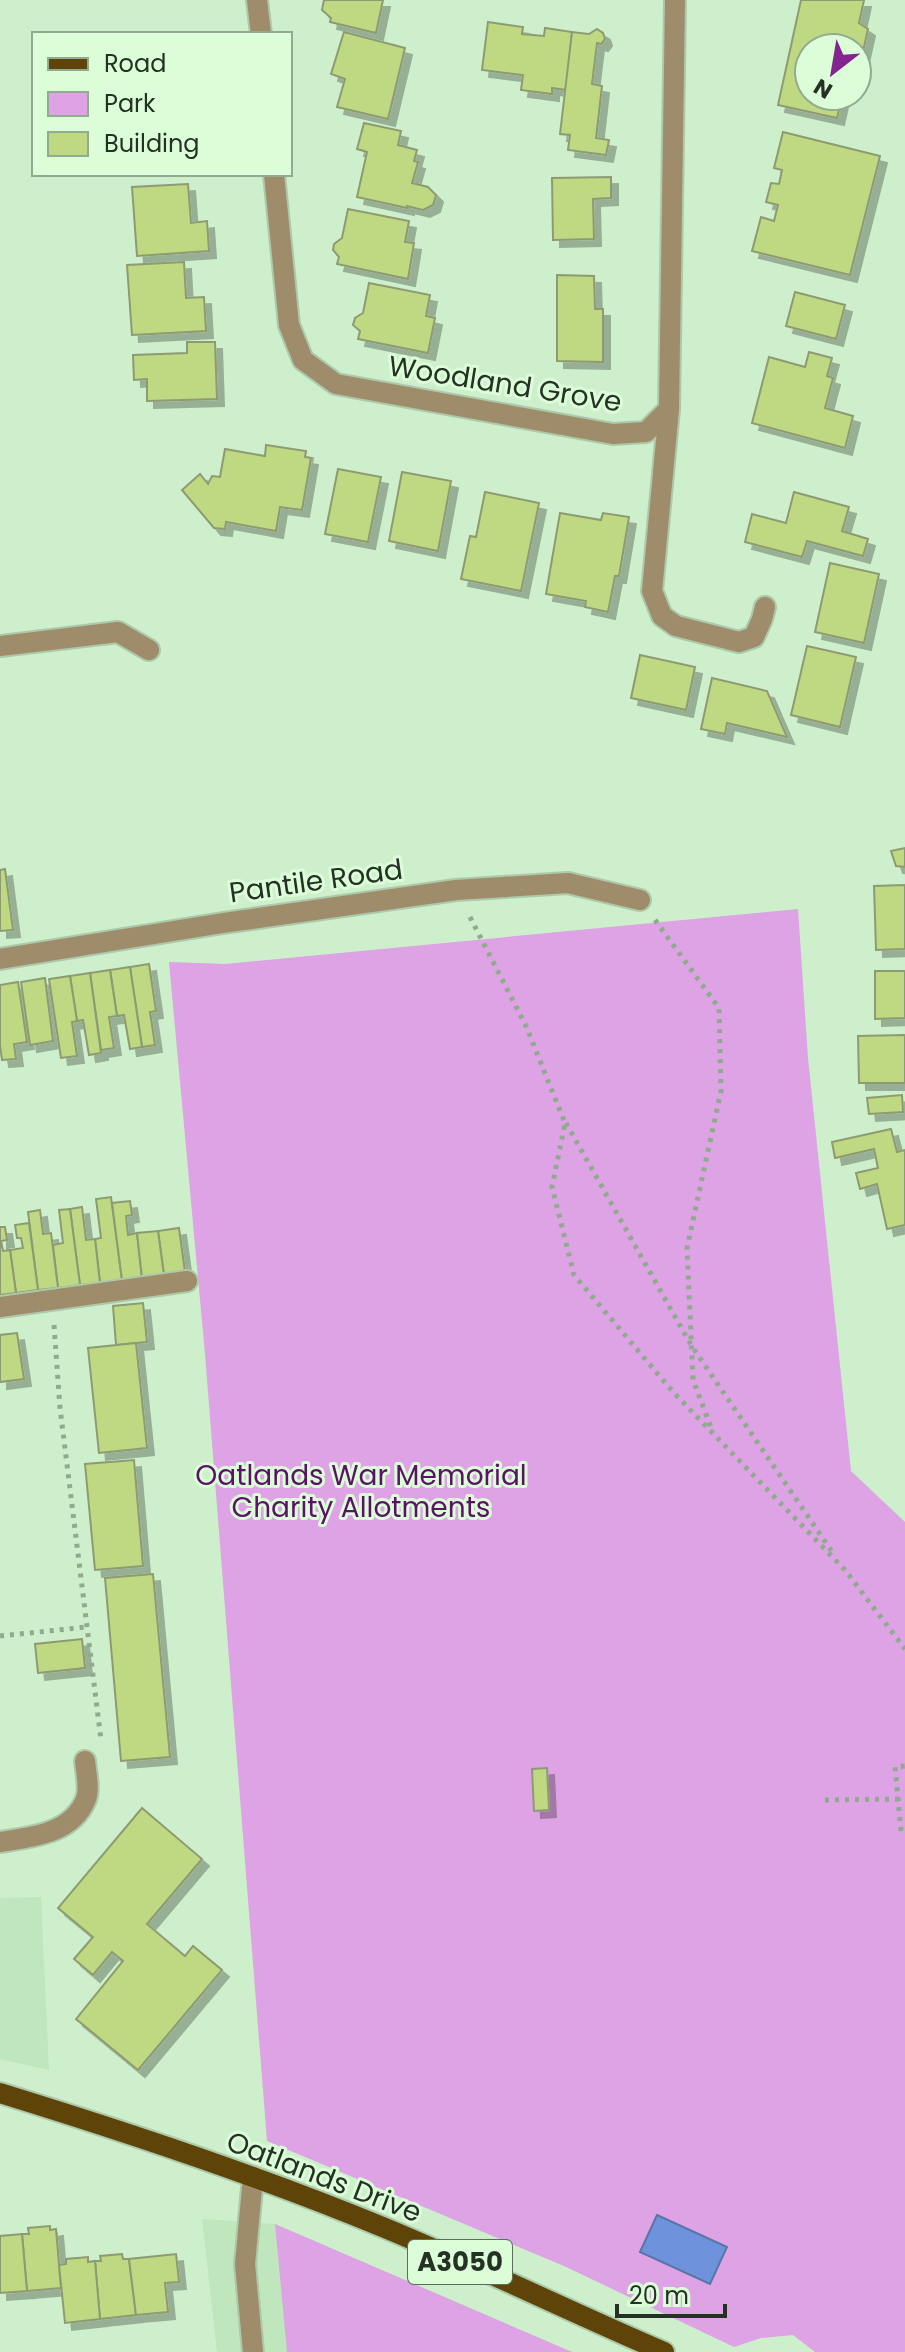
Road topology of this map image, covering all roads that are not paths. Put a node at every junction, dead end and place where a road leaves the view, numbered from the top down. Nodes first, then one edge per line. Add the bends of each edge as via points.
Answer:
1 (257, 0) edge
2 (675, 0) edge
3 (261, 32) edge
4 (274, 176) edge
5 (669, 409) junction
6 (765, 607) dead end
7 (0, 646) edge
8 (149, 650) dead end
9 (640, 900) road end
10 (0, 959) edge
11 (187, 1281) dead end
12 (0, 1307) edge
13 (85, 1761) road end
14 (0, 1842) edge
15 (0, 2093) edge
16 (253, 2177) junction
17 (253, 2352) edge
18 (664, 2352) edge

1 - 3 street
2 - 5 street
4 - 5 street, Woodland Grove via 289,325 303,360 336,384 613,434 646,432
5 - 6 street via 652,591 662,616 676,626 739,642 754,637
7 - 8 street via 118,632
9 - 10 street, Pantile Road via 568,883 456,890
11 - 12 street
13 - 14 street via 88,1797 73,1820 46,1834
15 - 16 main road, Oatlands Drive / A3050
16 - 17 street via 245,2264
16 - 18 main road, Oatlands Drive / A3050 via 386,2229

